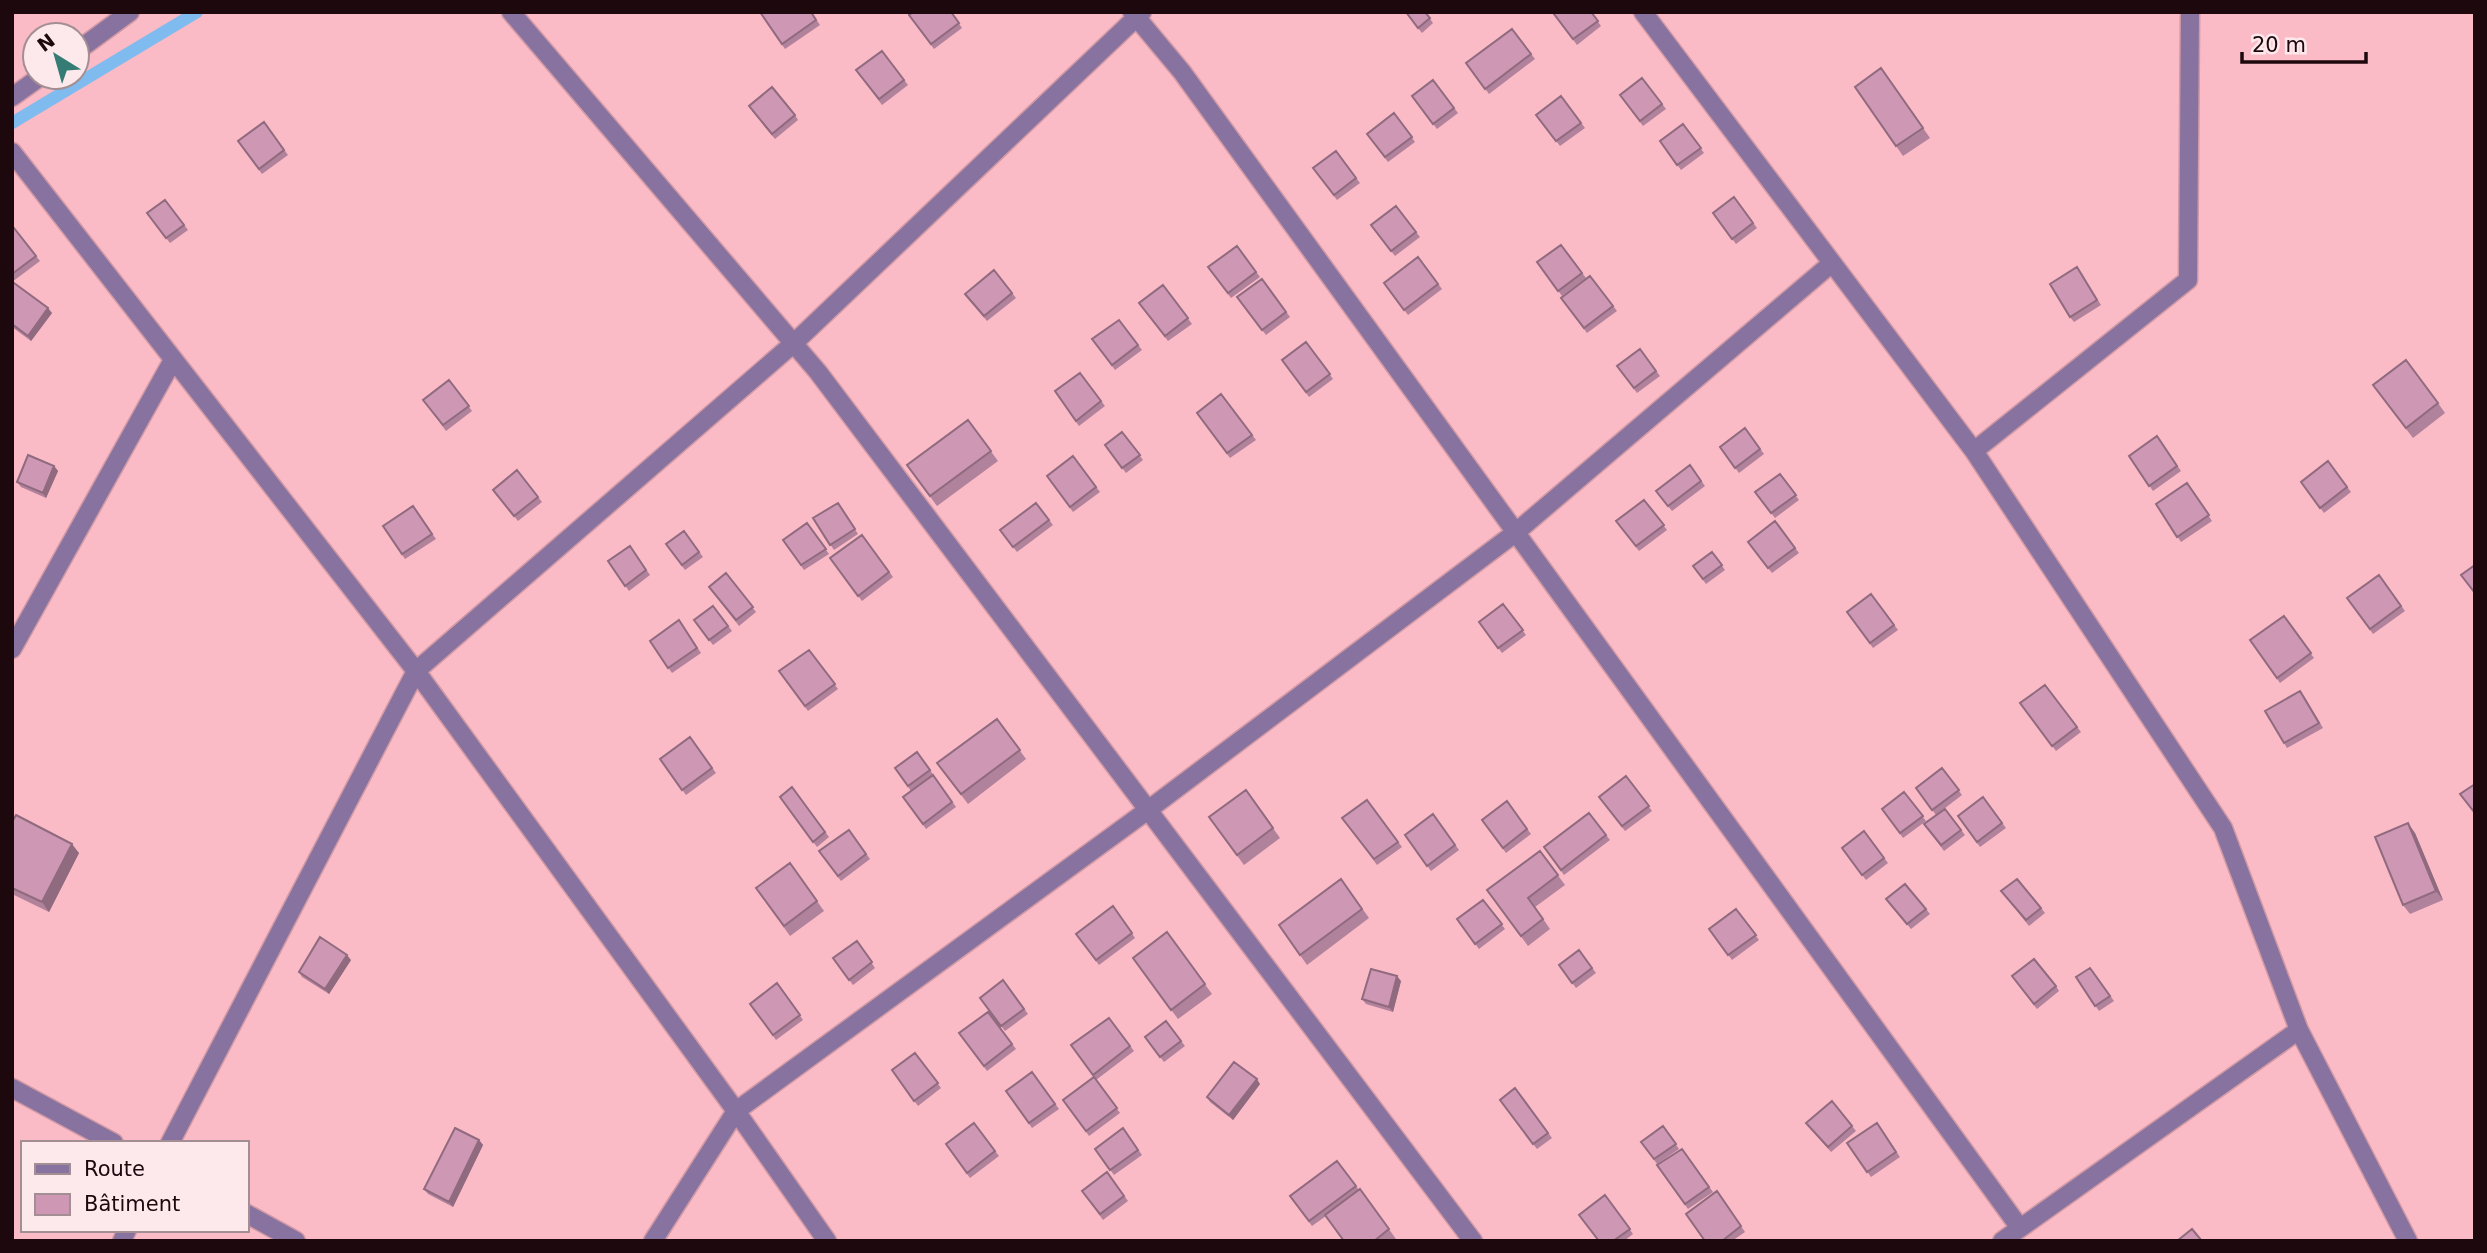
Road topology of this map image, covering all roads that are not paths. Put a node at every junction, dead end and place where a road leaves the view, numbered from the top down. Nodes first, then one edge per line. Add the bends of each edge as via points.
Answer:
1 (130, 12) edge
2 (512, 12) edge
3 (1643, 12) edge
4 (2190, 12) edge
5 (1137, 14) edge
6 (91, 41) edge
7 (12, 152) edge
8 (1832, 263) junction
9 (793, 343) junction
10 (173, 360) junction
11 (1974, 451) junction
12 (1515, 533) junction
13 (12, 649) edge
14 (416, 671) junction
15 (1148, 810) junction
16 (2299, 1030) junction
17 (12, 1088) edge
18 (736, 1111) junction
19 (110, 1141) edge
20 (171, 1141) edge
21 (248, 1215) edge
22 (2020, 1228) junction
23 (296, 1241) edge
24 (653, 1241) edge
25 (827, 1241) edge
26 (1473, 1241) edge
27 (2003, 1241) edge
28 (2408, 1241) edge

1 - 6 street
2 - 9 street
3 - 8 street
4 - 11 street via 2188,280
5 - 9 street
5 - 12 street
7 - 10 street
8 - 11 street
8 - 12 street
9 - 14 street
9 - 15 street
10 - 13 street
10 - 14 street
11 - 16 street via 2223,828
12 - 15 street
12 - 22 street
14 - 18 street
14 - 20 street
15 - 18 street
15 - 26 street
16 - 22 street
16 - 28 street
17 - 19 street
18 - 24 street
18 - 25 street
21 - 23 street
22 - 27 street

